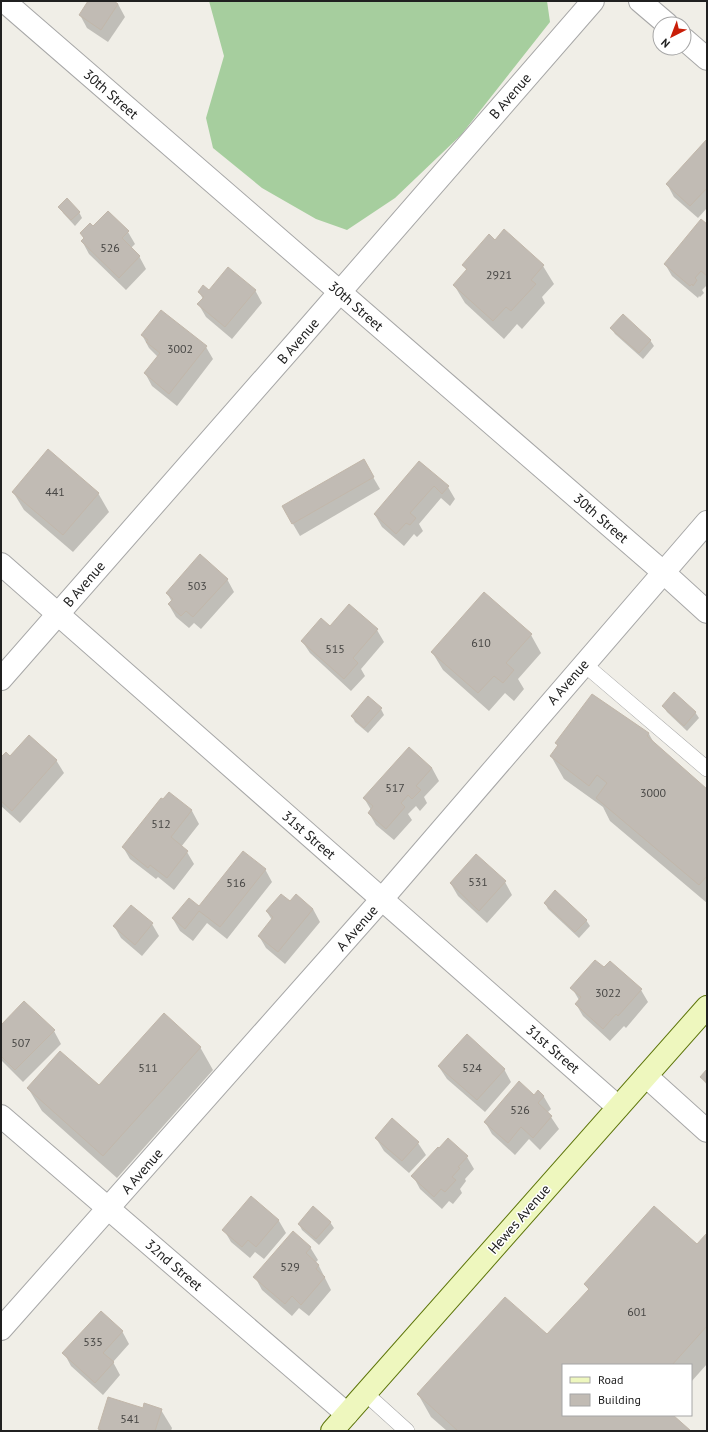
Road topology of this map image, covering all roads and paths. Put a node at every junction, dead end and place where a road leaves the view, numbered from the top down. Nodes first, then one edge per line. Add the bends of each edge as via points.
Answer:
1 (4, 1) edge
2 (593, 1) edge
3 (640, 1) edge
4 (658, 16) edge
5 (340, 292) junction
6 (707, 522) edge
7 (1, 564) edge
8 (663, 572) junction
9 (707, 612) edge
10 (58, 614) junction
11 (584, 664) junction
12 (1, 679) edge
13 (707, 769) edge
14 (382, 899) junction
15 (707, 1007) edge
16 (646, 1076) junction
17 (618, 1107) junction
18 (1, 1116) edge
19 (707, 1131) edge
20 (109, 1209) junction
21 (1, 1329) edge
22 (366, 1393) junction
23 (347, 1414) junction
24 (332, 1431) edge
25 (407, 1431) edge

1 - 5 street, 30th Street
2 - 5 street, B Avenue
3 - 4 street
5 - 8 street, 30th Street
5 - 10 street, B Avenue
6 - 8 street, A Avenue
7 - 10 street, 31st Street
8 - 9 street, 30th Street
8 - 11 street, A Avenue
10 - 12 street, B Avenue
10 - 14 street, 31st Street
11 - 13 lane
11 - 14 street, A Avenue
14 - 17 street, 31st Street
14 - 20 street, A Avenue
15 - 16 main road, Hewes Avenue
16 - 17 main road, Hewes Avenue
16 - 19 street
17 - 22 main road, Hewes Avenue
18 - 20 street, 32nd Street
20 - 21 street, A Avenue
20 - 23 street, 32nd Street
22 - 23 main road, Hewes Avenue
22 - 25 lane
23 - 24 main road, Hewes Avenue

